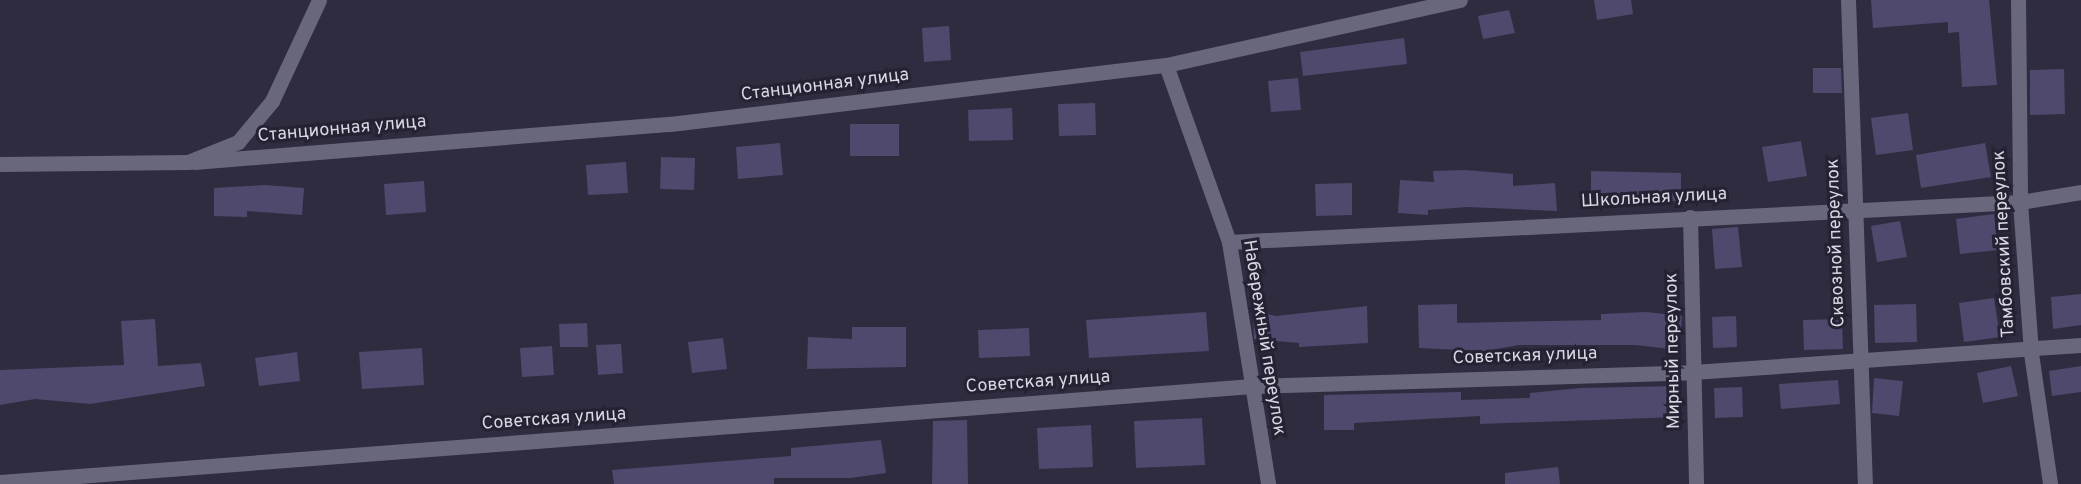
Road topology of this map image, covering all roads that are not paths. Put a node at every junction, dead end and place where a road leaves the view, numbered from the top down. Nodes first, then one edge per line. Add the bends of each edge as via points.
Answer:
1 (319, 0) edge
2 (1460, 0) edge
3 (1848, 0) edge
4 (2018, 0) edge
5 (1166, 65) junction
6 (188, 162) junction
7 (0, 164) edge
8 (2081, 192) edge
9 (2020, 202) junction
10 (1854, 209) junction
11 (1690, 217) junction
12 (1229, 242) junction
13 (2081, 345) edge
14 (2031, 353) junction
15 (1861, 363) junction
16 (1694, 372) junction
17 (1252, 386) junction
18 (0, 482) edge
19 (1268, 484) edge
20 (1696, 484) edge
21 (1864, 484) edge
22 (2050, 484) edge

1 - 6 street via 272,100 237,142
2 - 5 street, Станционная улица
3 - 10 street, Сквозной переулок
4 - 9 street, Тамбовский переулок
5 - 6 street, Станционная улица via 670,124
5 - 12 street, Набережный переулок
6 - 7 street, Станционная улица
8 - 9 street, Школьная улица
9 - 10 street, Школьная улица
9 - 14 street, Тамбовский переулок
10 - 11 street, Школьная улица
10 - 15 street, Сквозной переулок
11 - 12 street, Школьная улица
11 - 16 street, Мирный переулок
12 - 17 street, Набережный переулок
13 - 14 street, Советская улица
14 - 15 street, Советская улица
14 - 22 street, Тамбовский переулок
15 - 16 street, Советская улица
15 - 21 street, Сквозной переулок
16 - 17 street, Советская улица
16 - 20 street, Мирный переулок
17 - 18 street, Советская улица
17 - 19 street, Набережный переулок

